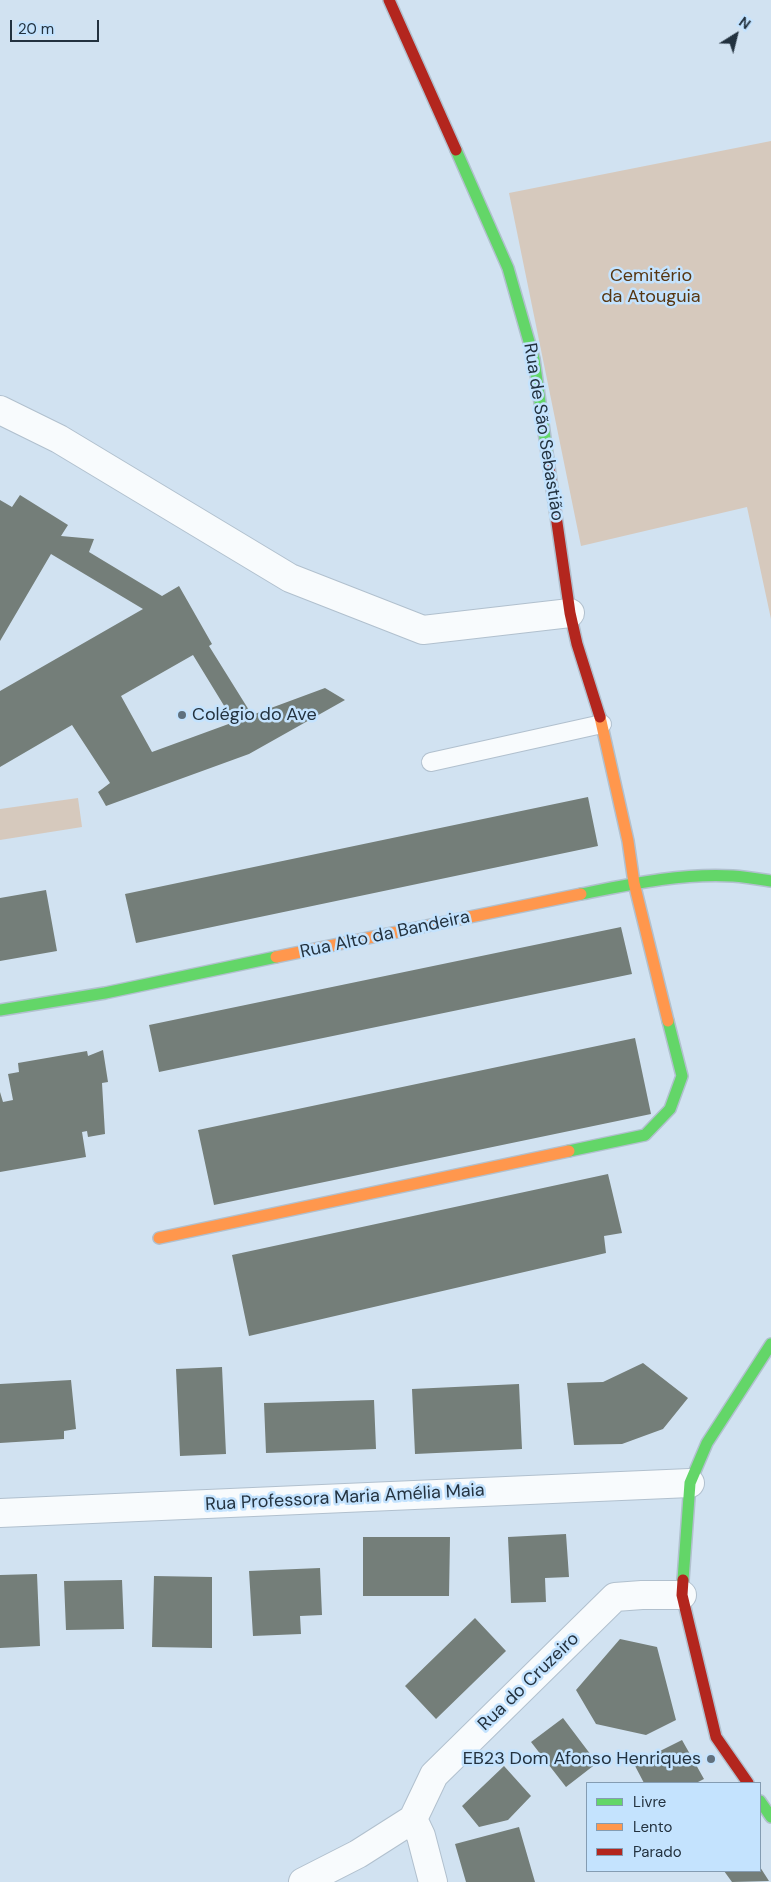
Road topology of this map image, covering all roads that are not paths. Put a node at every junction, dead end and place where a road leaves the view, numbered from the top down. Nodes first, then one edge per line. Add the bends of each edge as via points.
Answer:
1 (389, 0) edge
2 (0, 410) edge
3 (570, 612) junction
4 (602, 724) junction
5 (431, 762) dead end
6 (771, 880) edge
7 (634, 883) junction
8 (0, 1010) edge
9 (159, 1238) dead end
10 (771, 1344) edge
11 (690, 1483) junction
12 (0, 1513) edge
13 (682, 1595) junction
14 (747, 1782) edge
15 (761, 1802) edge
16 (771, 1817) edge
17 (413, 1819) junction
18 (304, 1882) edge
19 (433, 1882) edge

1 - 3 street, Rua de São Sebastião via 508,268 534,359
2 - 3 street via 59,439 290,578 423,630
3 - 4 street, Rua de São Sebastião
4 - 5 lane
4 - 7 street, Rua de São Sebastião
6 - 7 street, Rua Alto da Bandeira via 733,876 676,877
7 - 8 street, Rua Alto da Bandeira via 105,993
7 - 9 street, Rua de São Sebastião via 682,1076 670,1109 645,1135
10 - 11 street via 707,1443
11 - 12 street, Rua Professora Maria Amélia Maia
11 - 13 street
13 - 14 street via 716,1737
13 - 17 street, Rua do Cruzeiro via 615,1598 434,1775
15 - 16 street
17 - 18 street via 358,1854
17 - 19 street

